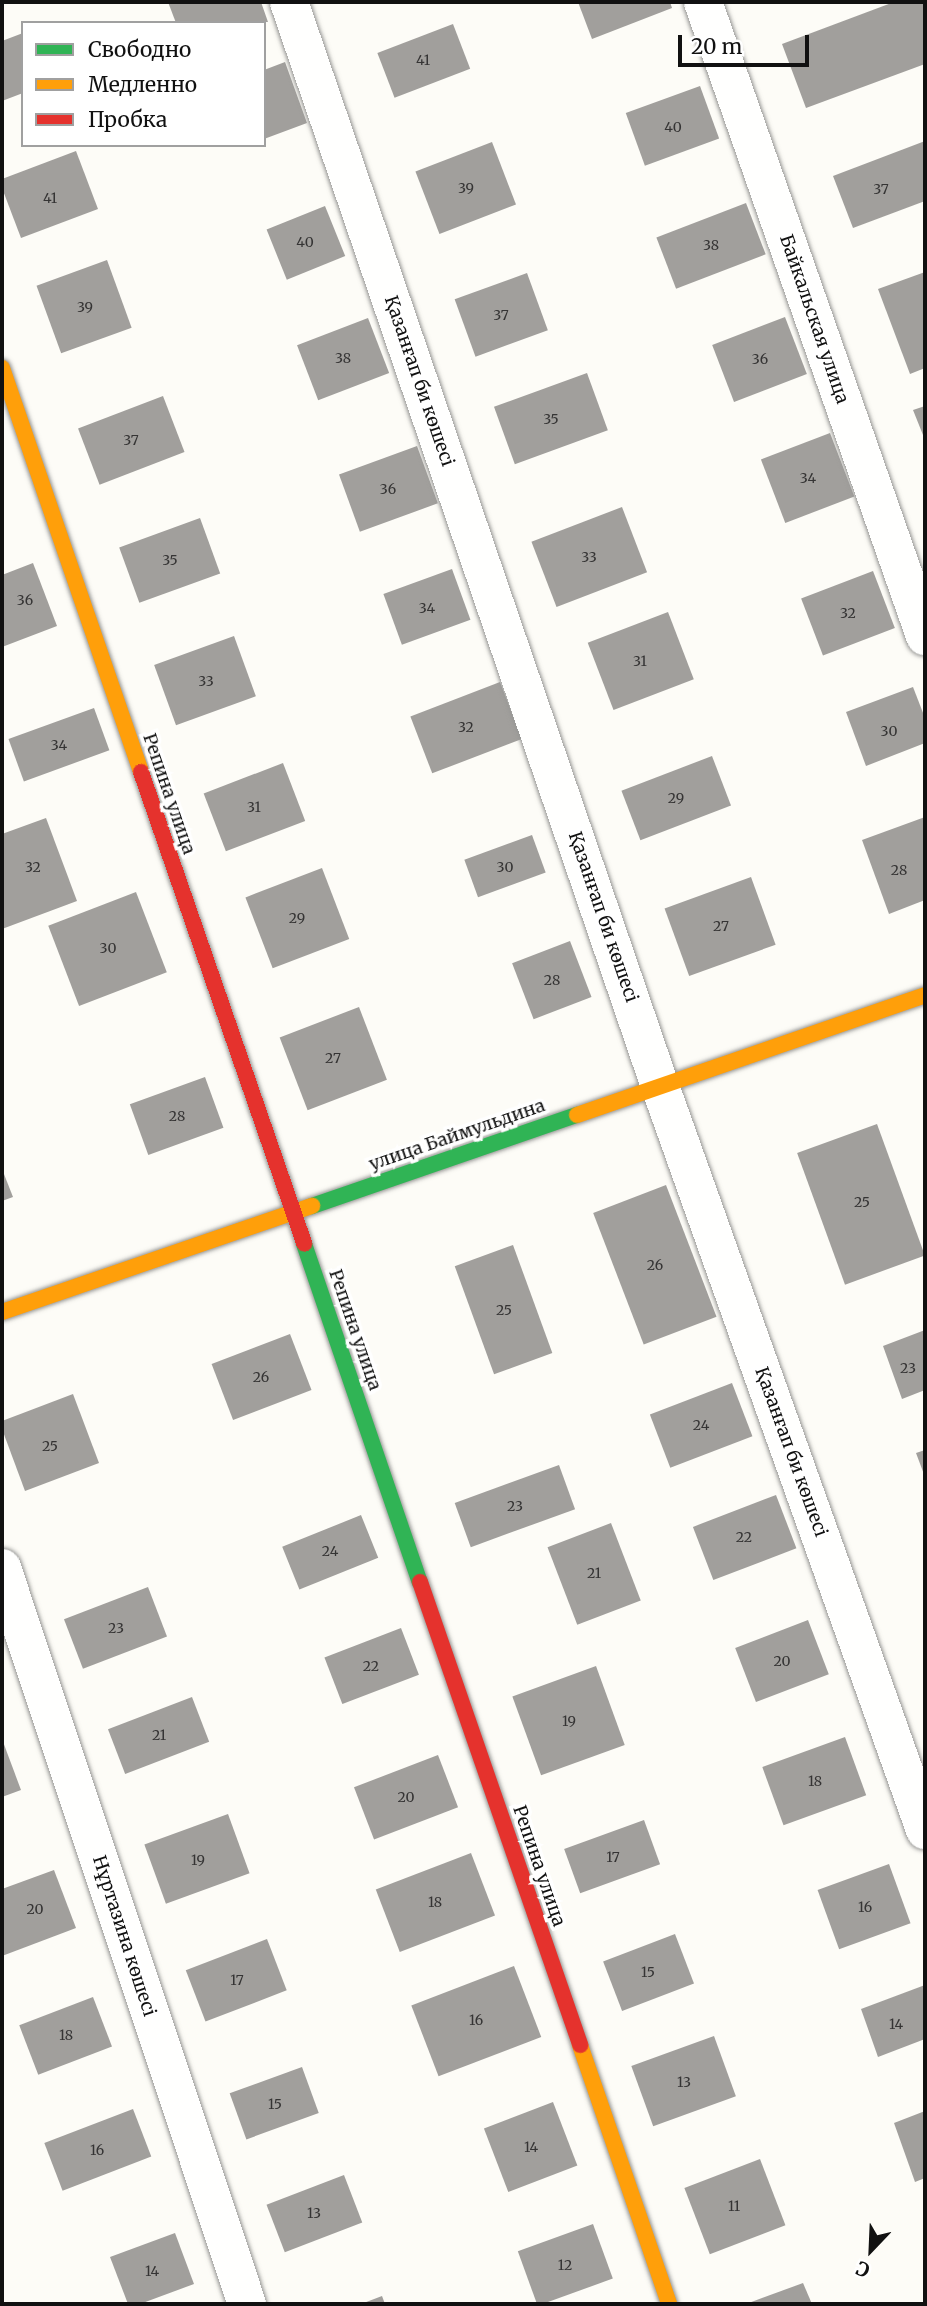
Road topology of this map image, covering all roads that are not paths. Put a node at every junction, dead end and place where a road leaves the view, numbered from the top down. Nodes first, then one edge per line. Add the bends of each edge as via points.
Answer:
1 (289, 2) edge
2 (703, 2) edge
3 (2, 368) edge
4 (925, 636) edge
5 (925, 995) edge
6 (660, 1086) junction
7 (294, 1211) junction
8 (2, 1312) edge
9 (2, 1568) edge
10 (925, 1830) edge
11 (247, 2304) edge
12 (669, 2304) edge

1 - 6 street, Қазанғап би көшесі
2 - 4 street, Байкальская улица
3 - 7 street, Репина улица
5 - 6 street, улица Баймульдина
6 - 7 street, улица Баймульдина
6 - 10 street, Қазанғап би көшесі
7 - 8 street, улица Баймульдина
7 - 12 street, Репина улица
9 - 11 street, Нұртазина көшесі

